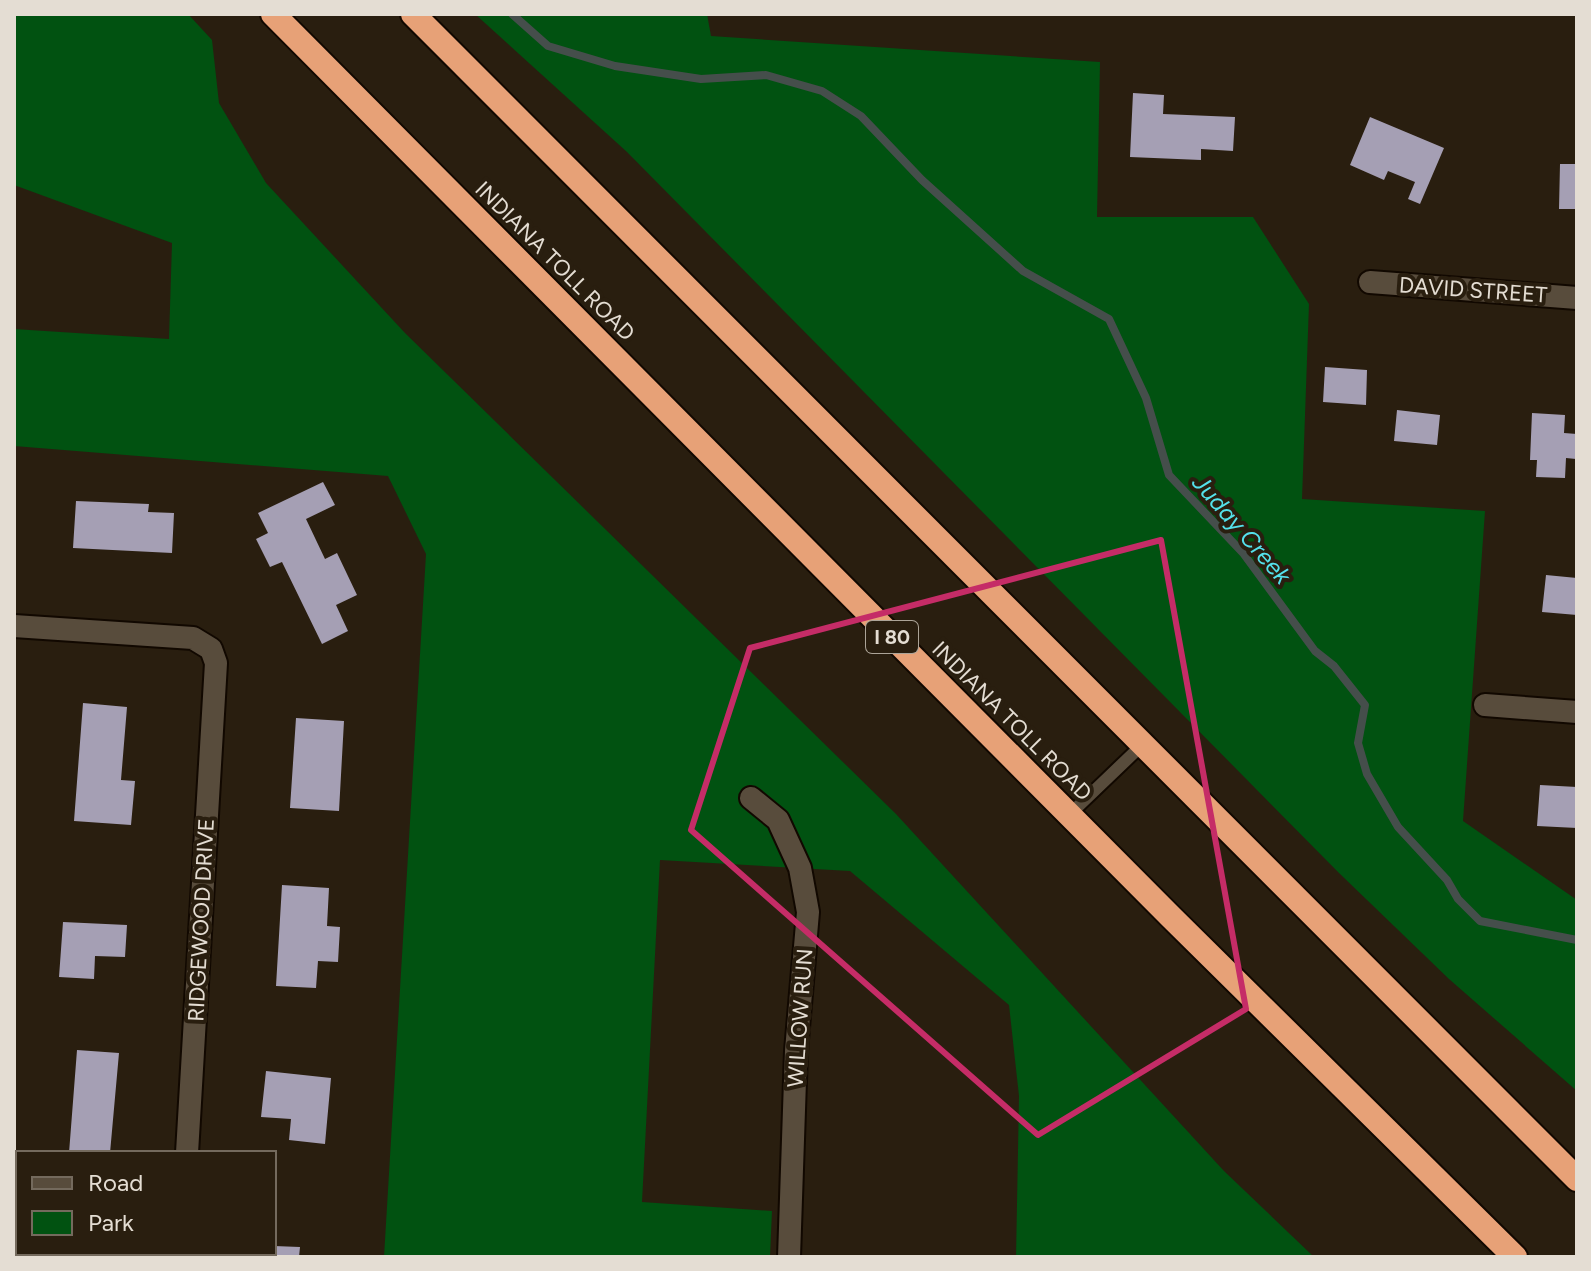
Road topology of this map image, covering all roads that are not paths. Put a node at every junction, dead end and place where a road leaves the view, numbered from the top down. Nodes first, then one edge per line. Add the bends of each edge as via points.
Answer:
1 (273, 14) edge
2 (413, 14) edge
3 (1370, 282) dead end
4 (1577, 298) edge
5 (14, 626) edge
6 (1485, 705) dead end
7 (1577, 712) edge
8 (1142, 745) junction
9 (751, 798) dead end
10 (1069, 815) junction
11 (187, 1151) edge
12 (1577, 1179) edge
13 (789, 1257) edge
14 (1515, 1257) edge

1 - 10 highway, INDIANA TOLL ROAD / I 80
2 - 8 highway
3 - 4 street, DAVID STREET
5 - 11 street, RIDGEWOOD DRIVE via 193,638 211,649 216,663
6 - 7 street
8 - 10 lane
8 - 12 highway
9 - 13 street, WILLOW RUN via 778,820 800,868 808,912 796,1051
10 - 14 highway, INDIANA TOLL ROAD / I 80

